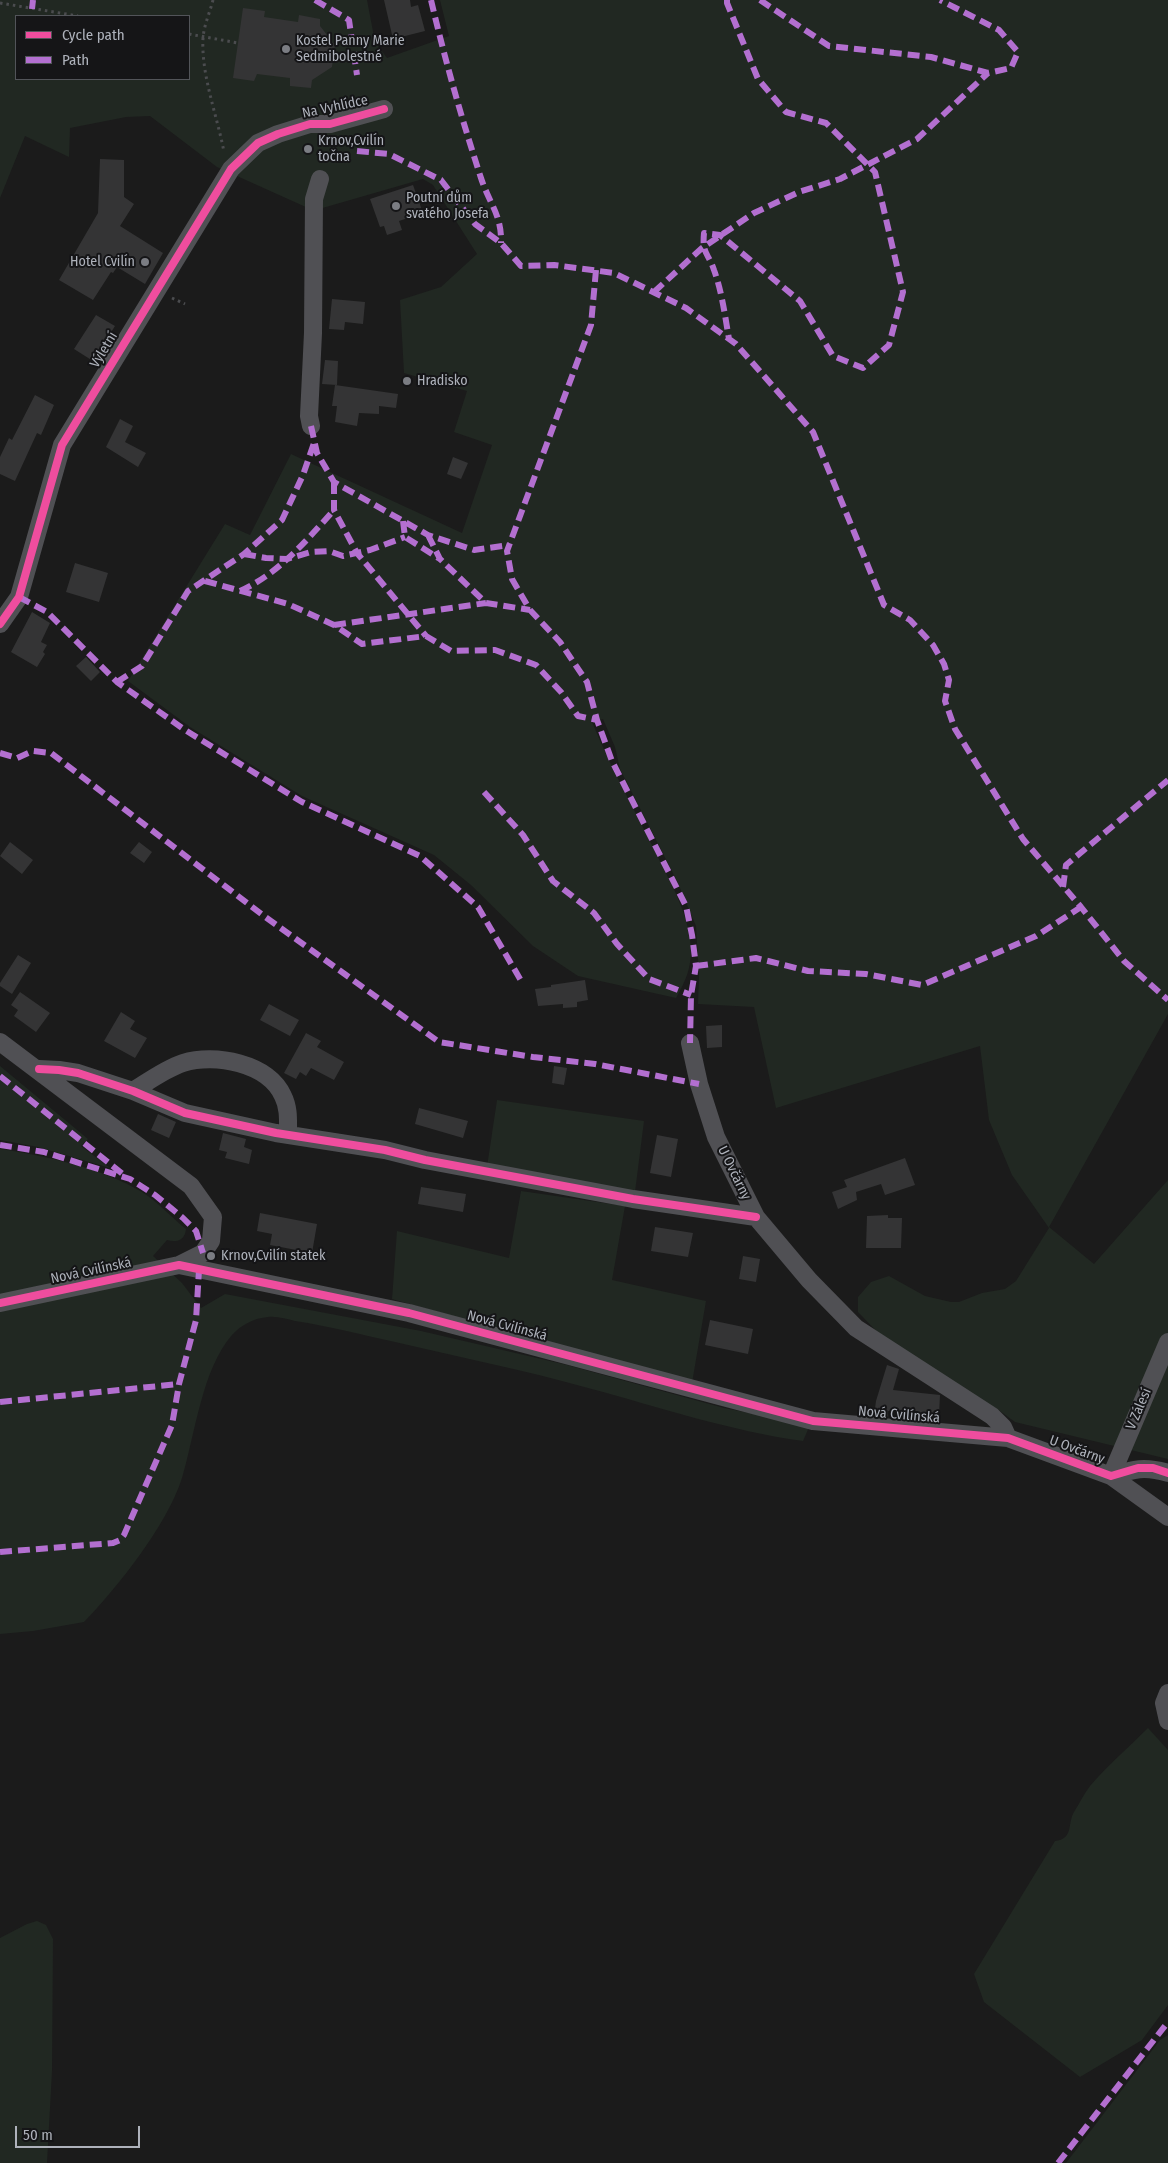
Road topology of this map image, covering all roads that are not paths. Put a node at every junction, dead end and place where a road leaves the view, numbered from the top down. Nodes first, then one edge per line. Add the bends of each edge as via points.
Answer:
1 (384, 109) dead end
2 (291, 131) joint
3 (320, 179) dead end
4 (311, 426) dead end
5 (0, 624) edge
6 (0, 1042) edge
7 (690, 1044) dead end
8 (39, 1070) junction
9 (133, 1091) junction
10 (288, 1134) junction
11 (756, 1217) junction
12 (179, 1266) junction
13 (0, 1303) edge
14 (1168, 1342) edge
15 (1008, 1438) junction
16 (1168, 1473) edge
17 (1111, 1476) junction
18 (1168, 1517) edge
19 (1168, 1693) edge
20 (1168, 1721) edge

1 - 2 street, Na Vyhlídce
2 - 5 street, Výletní via 258,143 231,168 62,445 19,596
3 - 4 street via 314,199
6 - 8 street, Nová Cvilínská
7 - 11 street, U Ovčárny via 716,1137
8 - 9 street via 78,1073
8 - 12 street, Nová Cvilínská via 191,1186 213,1216 211,1240 203,1253
9 - 10 street via 185,1113
9 - 10 street via 186,1062 217,1059 242,1064 274,1082 282,1094 288,1108
10 - 11 street via 633,1199
11 - 15 street, U Ovčárny via 809,1280 856,1328 992,1416
12 - 13 street, Nová Cvilínská
12 - 15 street, Nová Cvilínská via 409,1313 813,1420
14 - 17 street, V Zálesí
15 - 17 street, U Ovčárny
16 - 17 street, U Ovčárny via 1138,1468
17 - 18 street, U Ovčárny
19 - 20 street via 1164,1703

